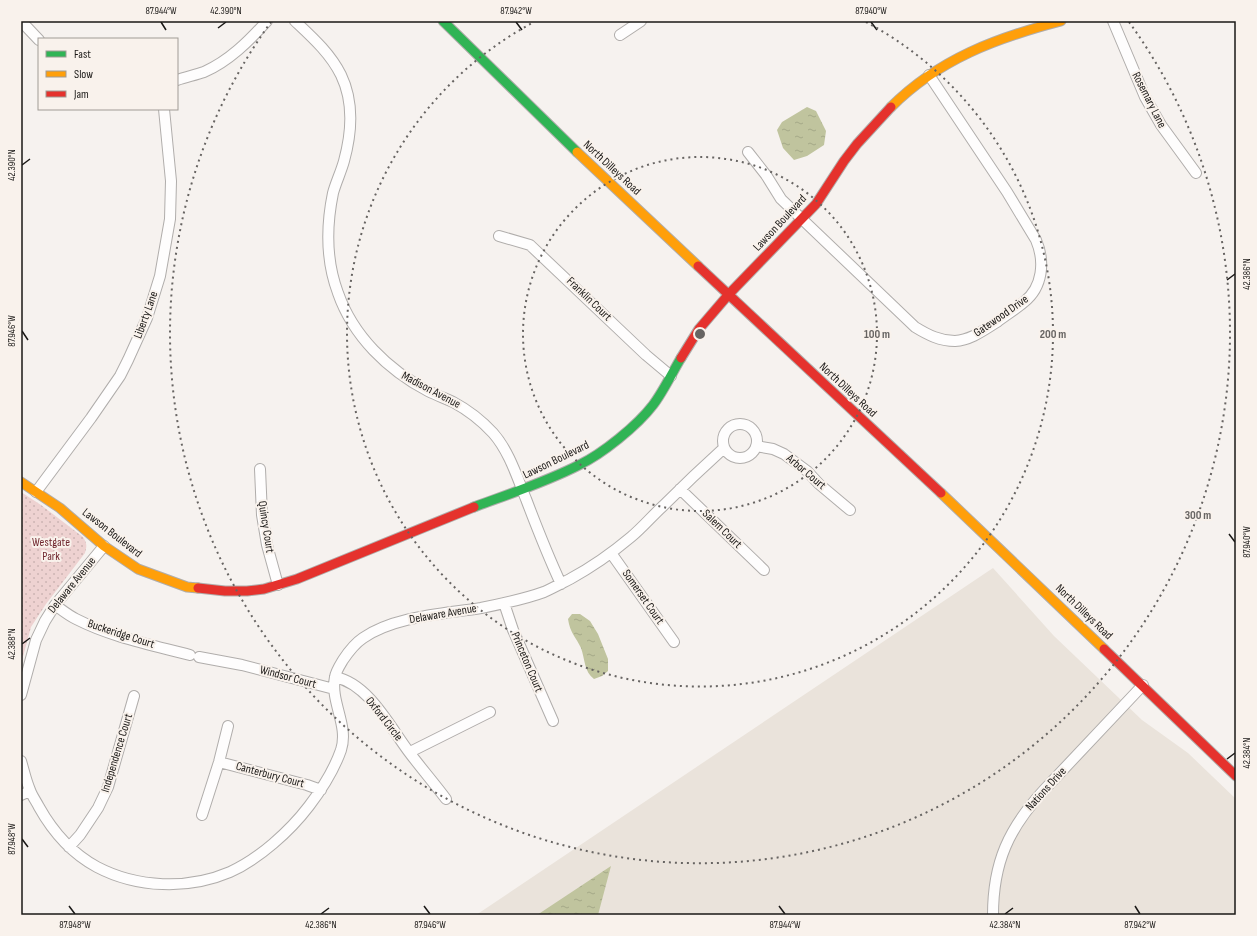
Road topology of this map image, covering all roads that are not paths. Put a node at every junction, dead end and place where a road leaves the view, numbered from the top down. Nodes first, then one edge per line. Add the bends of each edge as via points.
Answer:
1 (21, 21) edge
2 (267, 21) edge
3 (294, 21) edge
4 (443, 21) edge
5 (641, 21) edge
6 (1061, 21) edge
7 (1113, 21) edge
8 (620, 35) dead end
9 (38, 39) edge
10 (930, 75) junction
11 (178, 80) edge
12 (164, 110) edge
13 (748, 152) dead end
14 (1196, 173) dead end
15 (801, 219) junction
16 (499, 236) dead end
17 (729, 294) junction
18 (671, 376) junction
19 (756, 446) junction
20 (724, 448) junction
21 (260, 469) dead end
22 (21, 482) edge
23 (680, 489) junction
24 (522, 490) junction
25 (36, 492) junction
26 (850, 510) dead end
27 (104, 546) junction
28 (611, 553) junction
29 (764, 570) dead end
30 (561, 584) junction
31 (278, 585) junction
32 (504, 603) junction
33 (55, 605) junction
34 (674, 642) dead end
35 (242, 665) joint
36 (335, 677) junction
37 (1143, 685) junction
38 (334, 689) junction
39 (21, 695) edge
40 (134, 696) dead end
41 (490, 712) dead end
42 (552, 721) dead end
43 (228, 726) dead end
44 (410, 752) junction
45 (21, 761) edge
46 (219, 762) junction
47 (1236, 776) edge
48 (321, 790) junction
49 (26, 793) edge
50 (446, 799) dead end
51 (202, 815) dead end
52 (69, 847) junction
53 (993, 915) edge

1 - 9 street
2 - 11 street via 239,50 222,62 204,72
3 - 24 street, Madison Avenue via 324,49 340,74 350,106 348,142 333,192 328,230 329,258 338,294 350,319 379,356 400,374 480,419 494,434 508,456
4 - 17 street, North Dilleys Road via 587,162
5 - 8 street
6 - 10 street, Lawson Boulevard via 1022,31 982,46
7 - 14 street, Rosemary Lane via 1145,96 1161,125
10 - 15 street, Lawson Boulevard via 903,95 880,118 857,144 816,204
10 - 15 street, Gatewood Drive via 1007,192 1040,248 1040,278 1026,302 968,339 938,339 915,326
12 - 25 street, Liberty Lane via 171,181 170,214 160,276 147,318 120,376
13 - 15 street, Gatewood Drive via 781,199
15 - 17 street, Lawson Boulevard
16 - 18 street, Franklin Court via 530,245
17 - 18 street, Lawson Boulevard via 699,329
17 - 37 street, North Dilleys Road
18 - 24 street, Lawson Boulevard via 653,405 624,434 580,465
19 - 20 street via 748,456 739,458 731,456
19 - 20 street via 755,434 750,427 737,424 726,431 723,438
19 - 26 street, Arbor Court via 784,454
20 - 23 street, Delaware Avenue
21 - 31 street, Quincy Court via 262,515
22 - 25 street, Lawson Boulevard
23 - 28 street, Delaware Avenue via 634,535
23 - 29 street, Salem Court
24 - 30 street, Madison Avenue
24 - 31 street, Lawson Boulevard
25 - 27 street, Lawson Boulevard via 60,508
27 - 31 street, Lawson Boulevard via 138,569 187,587 247,591
27 - 33 street, Delaware Avenue
28 - 30 street, Delaware Avenue
28 - 34 street, Somerset Court
30 - 32 street, Delaware Avenue
32 - 36 street, Delaware Avenue via 421,616 386,627 354,644 337,669
32 - 42 street, Princeton Court
33 - 35 street, Buckeridge Court via 74,618 103,630 195,656
33 - 39 street, Delaware Avenue via 36,640
35 - 38 street, Windsor Court
36 - 38 street, Delaware Avenue
36 - 44 street, Oxford Circle via 356,687 370,699
37 - 47 street, North Dilleys Road
37 - 53 street, Nations Drive via 1039,795 1019,820 1007,841 1000,861 994,890
38 - 48 street, Delaware Avenue via 342,724 342,748
40 - 52 street, Independence Court via 108,787 98,808
41 - 44 street, Oxford Circle
43 - 46 street, Canterbury Court
44 - 50 street, Oxford Circle
45 - 49 street, Delaware Avenue
46 - 48 street, Canterbury Court
46 - 51 street, Canterbury Court
48 - 52 street, Delaware Avenue via 296,821 258,855 233,871 191,883 168,885 121,877 90,863
49 - 52 street, Delaware Avenue

